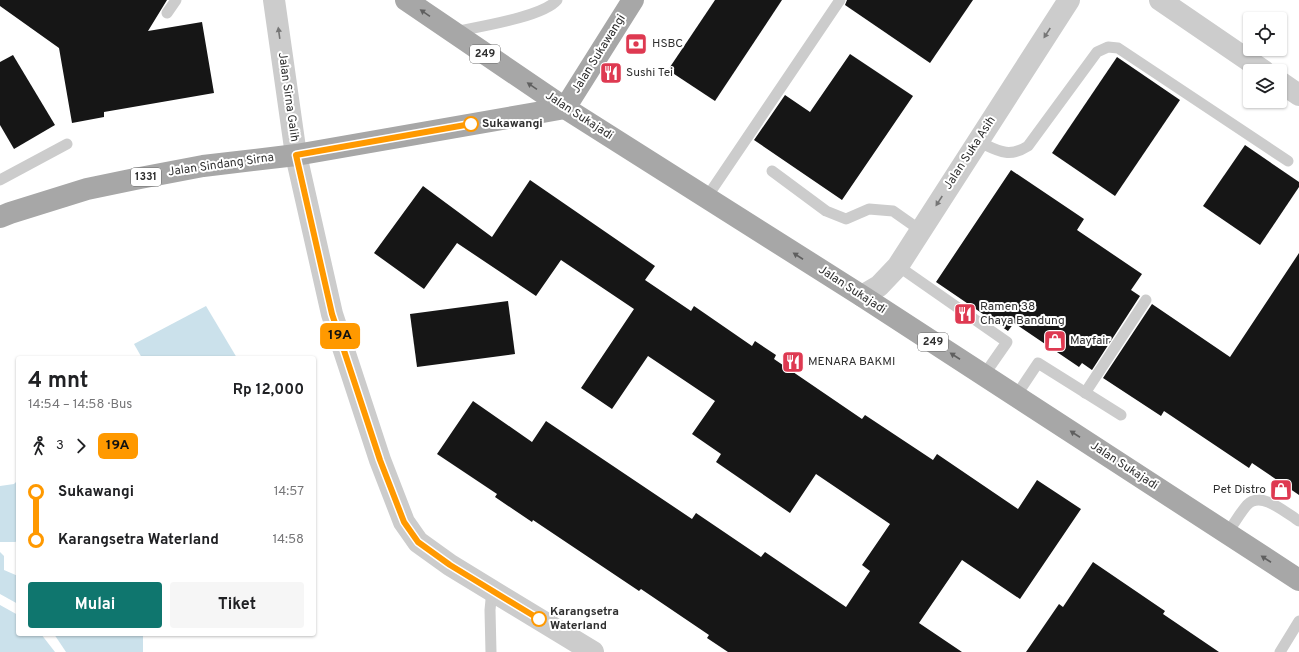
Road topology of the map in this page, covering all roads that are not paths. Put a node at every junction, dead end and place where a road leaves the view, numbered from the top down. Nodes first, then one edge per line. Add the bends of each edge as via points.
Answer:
1 (176, 0) edge
2 (274, 0) edge
3 (406, 0) edge
4 (557, 0) edge
5 (633, 0) edge
6 (840, 0) edge
7 (1068, 0) edge
8 (1160, 0) edge
9 (167, 12) dead end
10 (453, 32) junction
11 (1254, 64) edge
12 (1287, 87) edge
13 (1299, 95) edge
14 (565, 108) junction
15 (977, 141) junction
16 (66, 144) dead end
17 (296, 155) junction
18 (1288, 161) dead end
19 (772, 171) dead end
20 (0, 180) edge
21 (707, 197) junction
22 (0, 217) edge
23 (920, 230) junction
24 (898, 266) junction
25 (862, 296) junction
26 (1146, 300) dead end
27 (984, 375) junction
28 (1085, 393) junction
29 (1016, 396) junction
30 (1121, 416) dead end
31 (1299, 521) edge
32 (1227, 533) junction
33 (1299, 580) edge
34 (492, 590) junction
35 (1299, 622) edge
36 (491, 652) edge
37 (593, 652) edge
38 (1280, 652) edge

1 - 9 lane
17 -> 2 street, Jalan Sirna Galih
10 -> 3 main road, Jalan Sukajadi / 249
4 - 10 lane via 538,12
5 - 14 main road, Jalan Sukawangi
6 - 21 lane
7 -> 15 street, Jalan Suka Asih
8 - 11 street
14 -> 10 main road, Jalan Sukajadi / 249
12 - 13 street
14 - 17 main road, Jalan Sindang Sirna / 1331
14 - 21 main road, Jalan Sukajadi / 249
15 - 18 lane via 1006,153 1018,152 1028,146 1097,52 1108,47 1118,48
15 -> 23 street, Jalan Suka Asih
16 - 20 lane
17 - 22 main road, Jalan Sindang Sirna / 1331 via 203,166 87,189
17 - 34 street, Jalan Sirna Galih via 332,314 380,460 404,522 418,542
19 - 23 lane via 826,211 846,219 869,209 893,211
25 -> 21 main road, Jalan Sukajadi / 249
23 - 24 street, Jalan Suka Asih
24 - 25 street, Jalan Suka Asih via 879,286
24 - 27 lane via 1007,342
27 -> 25 main road, Jalan Sukajadi / 249
26 - 28 lane
27 - 29 main road, Jalan Sukajadi / 249
28 - 29 lane via 1038,363
28 - 30 lane
32 -> 29 main road, Jalan Sukajadi / 249
31 - 32 lane via 1265,500 1258,500 1248,504
33 -> 32 main road, Jalan Sukajadi / 249
34 - 36 lane
34 - 37 street, Jalan Sirna Galih
35 - 38 lane

